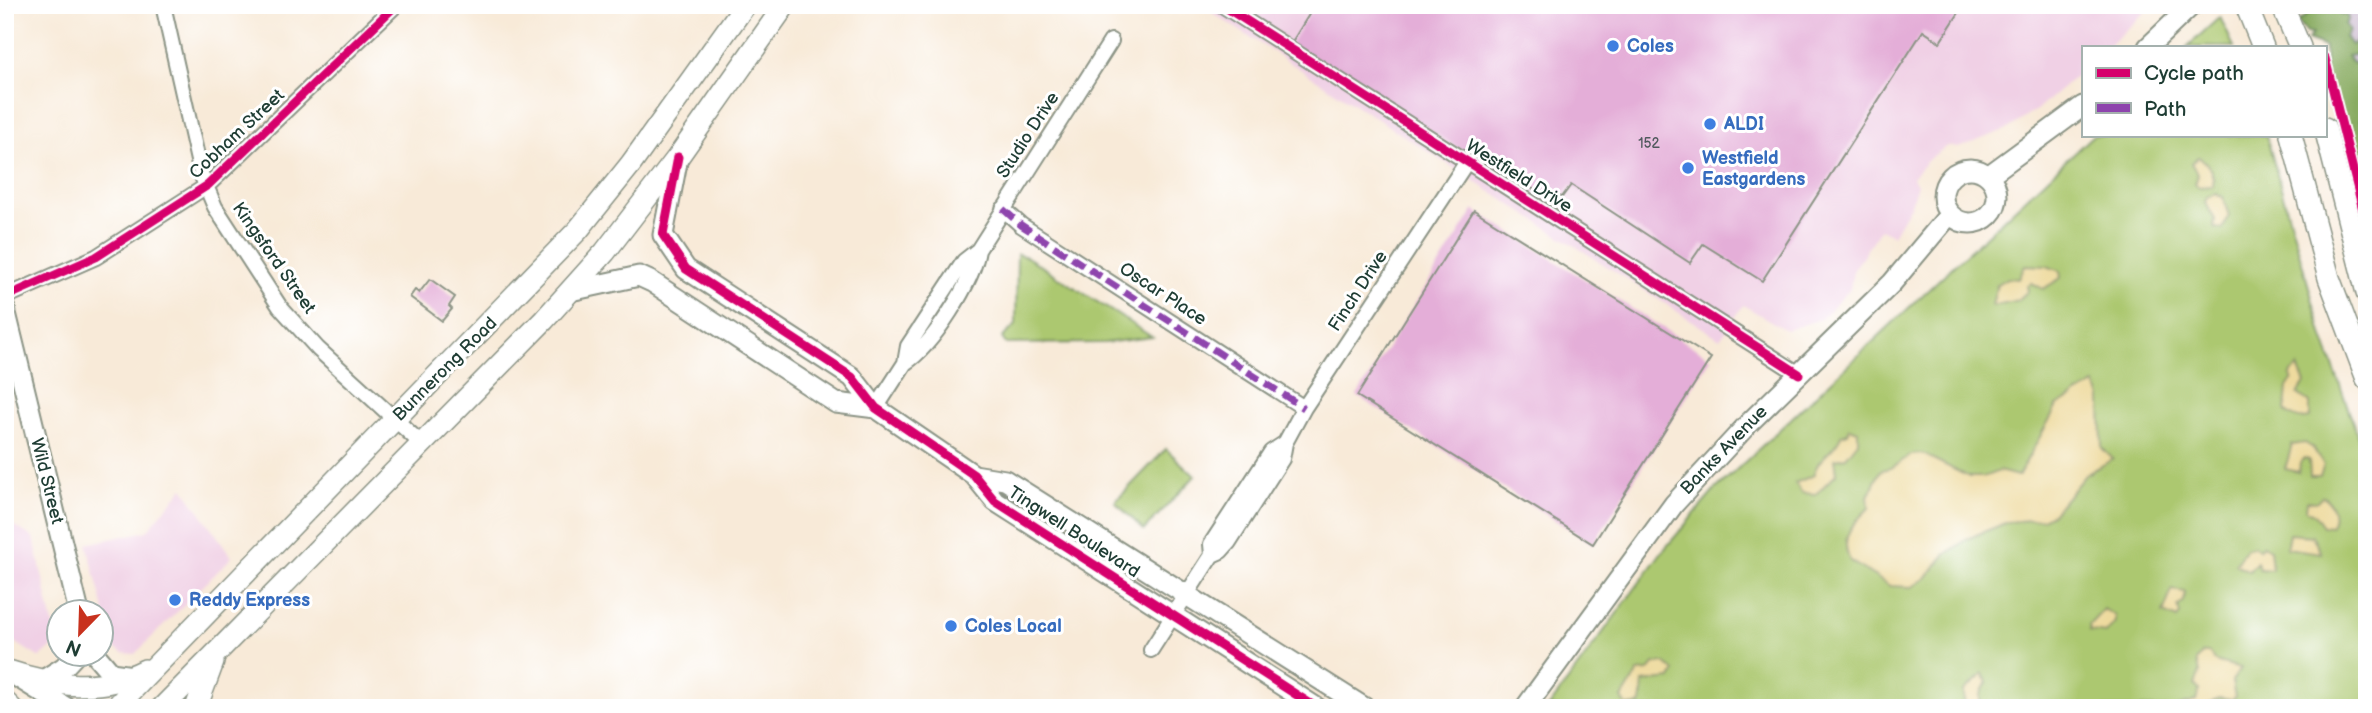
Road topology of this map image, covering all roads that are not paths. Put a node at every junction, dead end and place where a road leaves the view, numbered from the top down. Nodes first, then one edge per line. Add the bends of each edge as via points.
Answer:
1 (163, 5) edge
2 (396, 5) edge
3 (745, 5) edge
4 (785, 5) edge
5 (1222, 5) edge
6 (2192, 5) edge
7 (2246, 5) edge
8 (2282, 5) edge
9 (2291, 5) edge
10 (1111, 41) dead end
11 (2299, 44) edge
12 (2149, 46) edge
13 (2263, 46) edge
14 (2082, 107) edge
15 (2326, 132) edge
16 (2291, 136) edge
17 (678, 157) junction
18 (1466, 163) junction
19 (1988, 176) junction
20 (208, 186) junction
21 (1003, 209) junction
22 (1950, 215) junction
23 (570, 291) junction
24 (2367, 293) edge
25 (5, 297) edge
26 (5, 309) edge
27 (1799, 374) junction
28 (2367, 379) edge
29 (876, 408) junction
30 (1304, 408) junction
31 (394, 419) junction
32 (423, 445) junction
33 (974, 475) junction
34 (1187, 594) junction
35 (76, 598) edge
36 (1175, 616) junction
37 (218, 650) junction
38 (1151, 650) dead end
39 (168, 655) junction
40 (62, 668) edge
41 (107, 668) edge
42 (7, 670) edge
43 (134, 676) junction
44 (40, 682) junction
45 (5, 700) edge
46 (11, 708) edge
47 (20, 708) edge
48 (67, 708) edge
49 (115, 708) edge
50 (162, 708) edge
51 (196, 708) edge
52 (1317, 708) edge
53 (1365, 708) edge
54 (1525, 708) edge

1 - 20 street, Kingsford Street via 201,174
2 - 20 street, Cobham Street
3 - 31 main road, Bunnerong Road via 578,230
4 - 17 main road, Bunnerong Road
5 - 18 street, Westfield Drive
6 - 12 street
7 - 13 main road
8 - 11 main road
9 - 11 street
10 - 21 street, Studio Drive
14 - 19 street
15 - 24 main road
16 - 28 main road via 2329,278
17 - 23 main road, Bunnerong Road
17 - 29 street, Tingwell Boulevard via 663,235 686,269 852,377
18 - 27 street, Westfield Drive
18 - 30 street, Finch Drive
19 - 22 street via 1966,169 1947,180 1942,199
19 - 22 street via 1997,197 1986,218 1971,223
20 - 25 street, Cobham Street via 96,257
20 - 31 street, Kingsford Street via 215,207 280,307
21 - 29 street, Studio Drive via 978,250 975,268 920,353 905,363
21 - 30 street, Oscar Place
22 - 27 street, Banks Avenue via 1892,283
23 - 29 street, Tingwell Boulevard via 639,276 836,402
23 - 32 main road, Bunnerong Road
26 - 35 street, Wild Street
27 - 54 street, Banks Avenue via 1674,504
29 - 33 street, Tingwell Boulevard
30 - 34 street, Finch Drive via 1285,443 1282,459 1229,542 1212,555
31 - 32 street, Kingsford Street
31 - 39 main road, Bunnerong Road
32 - 37 main road, Bunnerong Road
33 - 34 street, Tingwell Boulevard via 1005,480
33 - 36 street, Tingwell Boulevard via 995,501
34 - 36 street, Finch Drive
34 - 53 street, Tingwell Boulevard
36 - 38 street, Finch Drive
36 - 52 street, Tingwell Boulevard
37 - 50 main road, Bunnerong Road
37 - 51 main road
39 - 43 main road
39 - 49 main road, Bunnerong Road
40 - 44 street
41 - 43 street via 111,673
42 - 44 main road
42 - 48 street
43 - 44 main road via 106,684
45 - 46 main road
45 - 47 street

